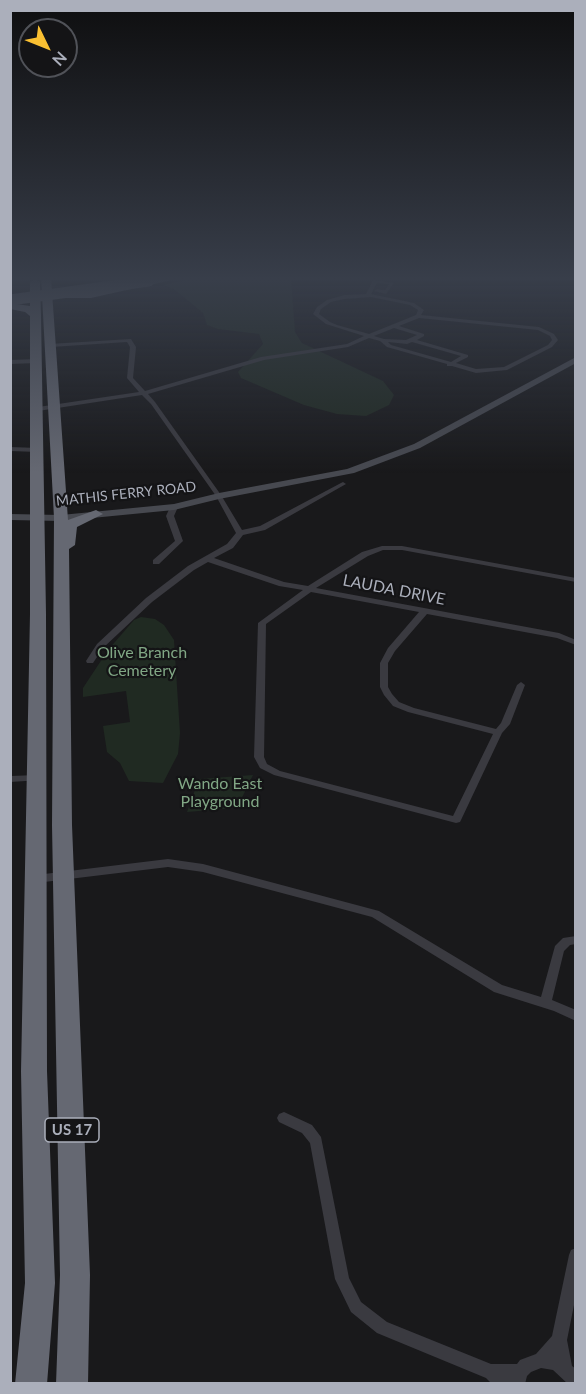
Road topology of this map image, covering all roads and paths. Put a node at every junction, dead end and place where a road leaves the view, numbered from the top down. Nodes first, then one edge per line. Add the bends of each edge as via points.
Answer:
1 (37, 342) edge
2 (97, 342) edge
3 (130, 342) edge
4 (353, 342) edge
5 (384, 342) edge
6 (410, 342) edge
7 (415, 342) edge
8 (553, 342) edge
9 (51, 345) joint
10 (440, 348) junction
11 (412, 352) junction
12 (424, 356) junction
13 (576, 358) edge
14 (37, 361) junction
15 (10, 362) edge
16 (451, 364) junction
17 (144, 393) junction
18 (55, 404) junction
19 (38, 406) junction
20 (10, 449) edge
21 (38, 450) junction
22 (343, 484) dead end
23 (219, 496) junction
24 (172, 511) junction
25 (60, 514) junction
26 (96, 514) junction
27 (38, 516) junction
28 (10, 517) edge
29 (240, 533) junction
30 (61, 549) junction
31 (208, 559) junction
32 (156, 562) dead end
33 (576, 579) edge
34 (311, 588) junction
35 (424, 612) junction
36 (576, 643) edge
37 (90, 661) dead end
38 (521, 685) dead end
39 (498, 732) junction
40 (38, 778) junction
41 (10, 779) edge
42 (64, 876) junction
43 (36, 879) junction
44 (576, 940) edge
45 (545, 1004) junction
46 (576, 1016) edge
47 (284, 1119) dead end
48 (576, 1255) edge
49 (559, 1340) junction
50 (541, 1360) junction
51 (565, 1368) junction
52 (491, 1372) junction
53 (518, 1378) edge
54 (576, 1380) edge
55 (31, 1383) edge
56 (72, 1383) edge
57 (505, 1383) edge

1 - 14 highway, US 17
2 - 9 street
3 - 17 street via 133,347 129,375
4 - 17 street via 243,363
5 - 11 street
6 - 11 street
7 - 10 street
8 - 16 street via 505,369 470,374 446,367
9 - 18 highway, US 17
10 - 12 street
10 - 16 street via 466,356
11 - 12 street
12 - 16 street
13 - 23 main road, MATHIS FERRY ROAD via 399,454 333,475
14 - 15 street
14 - 19 highway, US 17
17 - 18 street
17 - 23 street
18 - 19 street
18 - 25 highway, US 17
19 - 21 highway, US 17
20 - 21 street
21 - 27 highway, US 17
22 - 29 street via 262,528
23 - 24 main road, MATHIS FERRY ROAD
23 - 25 main road, MATHIS FERRY ROAD via 200,495
23 - 29 street
24 - 26 main road, MATHIS FERRY ROAD
24 - 32 street via 179,541
25 - 26 main road, MATHIS FERRY ROAD
25 - 27 main road, MATHIS FERRY ROAD
25 - 30 highway, US 17
26 - 30 highway via 70,525 68,544
27 - 28 main road, MATHIS FERRY ROAD
27 - 40 highway, US 17
29 - 31 street via 230,546
30 - 42 highway, US 17
31 - 34 street, LAUDA DRIVE via 282,584
31 - 37 street via 142,606 100,646
33 - 34 street via 392,547 365,555
34 - 35 street, LAUDA DRIVE
34 - 39 street via 262,623 259,757 263,766 456,820
35 - 36 street, LAUDA DRIVE via 559,636
35 - 39 street via 384,663 388,695 396,704 411,710
38 - 39 street
40 - 41 street
40 - 43 highway, US 17
42 - 43 street
42 - 45 street via 168,863 188,865 357,908 375,914 498,988
42 - 56 highway, US 17 via 75,1264
43 - 55 highway, US 17 via 34,1071 40,1282
44 - 45 street via 567,941 559,949
45 - 46 street
47 - 52 street via 307,1129 316,1141 342,1279 356,1307 382,1328
48 - 49 street
49 - 50 street
49 - 51 street
50 - 51 street
50 - 53 street via 533,1362
51 - 54 street
52 - 53 street
52 - 57 street

